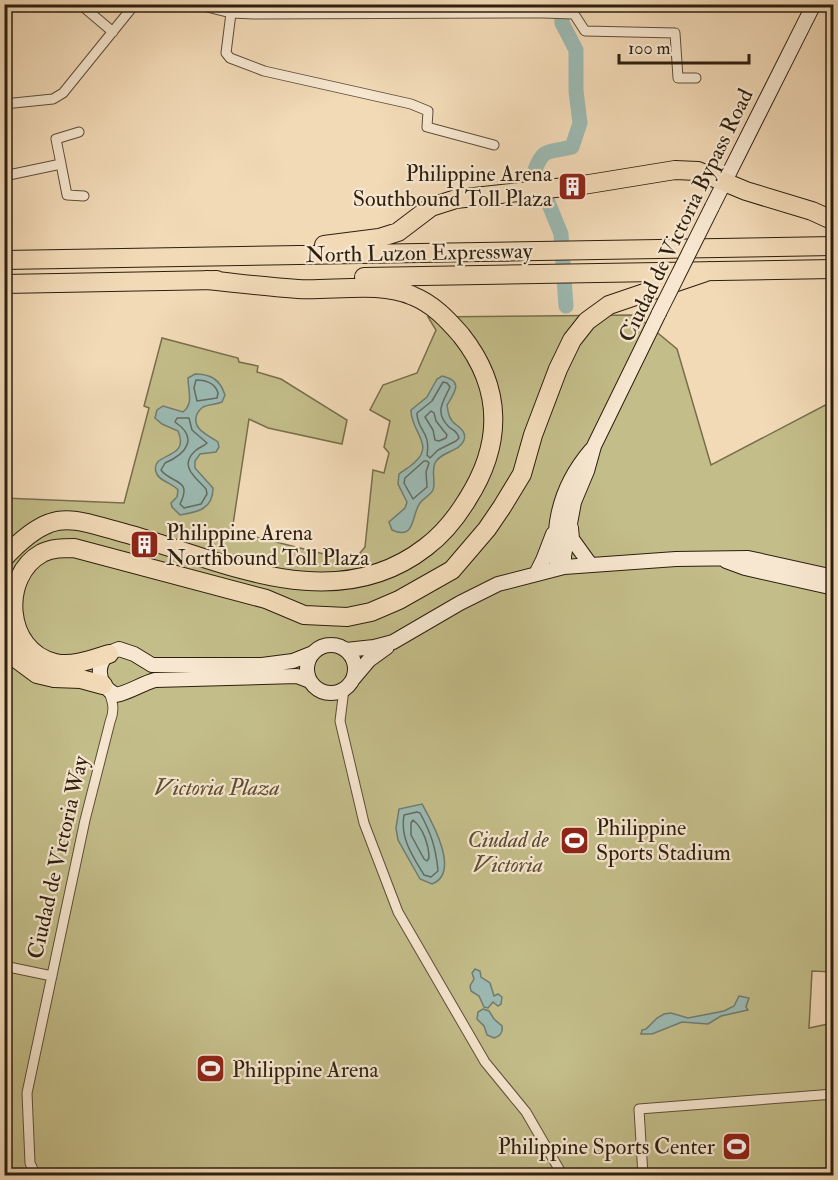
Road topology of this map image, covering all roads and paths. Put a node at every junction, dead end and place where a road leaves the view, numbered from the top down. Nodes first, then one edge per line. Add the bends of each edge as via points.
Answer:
1 (80, 4) edge
2 (135, 4) edge
3 (195, 4) edge
4 (814, 4) edge
5 (255, 9) edge
6 (281, 9) edge
7 (481, 9) edge
8 (231, 13) junction
9 (113, 32) junction
10 (696, 78) dead end
11 (4, 104) edge
12 (79, 132) dead end
13 (494, 145) dead end
14 (61, 164) junction
15 (4, 176) edge
16 (724, 182) junction
17 (84, 196) dead end
18 (834, 221) edge
19 (834, 246) edge
20 (227, 257) junction
21 (4, 260) edge
22 (834, 269) edge
23 (710, 271) junction
24 (207, 280) junction
25 (4, 284) edge
26 (563, 523) junction
27 (4, 558) edge
28 (724, 560) junction
29 (590, 564) junction
30 (559, 568) junction
31 (536, 574) junction
32 (834, 577) edge
33 (834, 588) edge
34 (393, 642) junction
35 (4, 644) edge
36 (346, 650) junction
37 (313, 653) junction
38 (109, 654) junction
39 (310, 681) junction
40 (348, 685) junction
41 (105, 688) junction
42 (4, 966) edge
43 (52, 976) junction
44 (834, 1094) edge
45 (36, 1176) edge
46 (564, 1176) edge
47 (643, 1176) edge

1 - 9 street
2 - 9 street
3 - 8 street
4 - 16 main road, Ciudad de Victoria Bypass Road
5 - 6 street
5 - 8 street
6 - 7 street
7 - 10 street via 574,14 585,31 675,33 678,78
8 - 13 street via 226,53 230,58 264,71 411,104 428,111 427,127
9 - 11 street via 63,93 53,99
12 - 14 street via 56,139
14 - 15 street
14 - 17 street via 67,195
16 - 18 highway
16 - 20 highway via 698,171 675,170 456,199 432,207 398,232 379,238
16 - 26 main road, Ciudad de Victoria Bypass Road, bridge via 594,446
19 - 20 highway, North Luzon Expressway
20 - 21 highway, North Luzon Expressway
22 - 23 highway, North Luzon Expressway
23 - 24 highway, North Luzon Expressway
23 - 38 highway via 609,305 586,321 558,369 522,474 487,528 452,570 381,608 347,617 304,615 266,599 74,548 44,552 20,569 9,598 14,623 30,649 56,663 83,662
24 - 25 highway, North Luzon Expressway
24 - 27 highway via 298,289 392,289 435,308 468,345 491,393 493,438 476,487 461,510 425,548 405,561 378,574 346,582 271,577 75,520 51,522
26 - 29 main road
26 - 30 main road, Ciudad de Victoria Bypass Road via 564,556
26 - 31 main road
28 - 29 main road
28 - 32 main road via 748,558
28 - 33 main road
29 - 30 main road
30 - 31 main road
31 - 34 main road via 498,584
34 - 36 main road
34 - 40 main road via 369,660
35 - 41 highway via 37,674 81,679
36 - 37 main road via 328,645
36 - 40 main road via 354,663
37 - 38 main road via 293,661 262,665 152,665 125,650
37 - 39 main road via 307,669
38 - 41 main road via 100,668
39 - 40 main road via 317,689 336,694
39 - 41 main road via 297,676 155,680 116,695
40 - 46 street via 340,721 364,823 398,912 485,1062 526,1112
41 - 43 street, Ciudad de Victoria Way via 114,712
42 - 43 street
43 - 45 street, Ciudad de Victoria Way via 27,1093 30,1163
44 - 47 street via 639,1109

